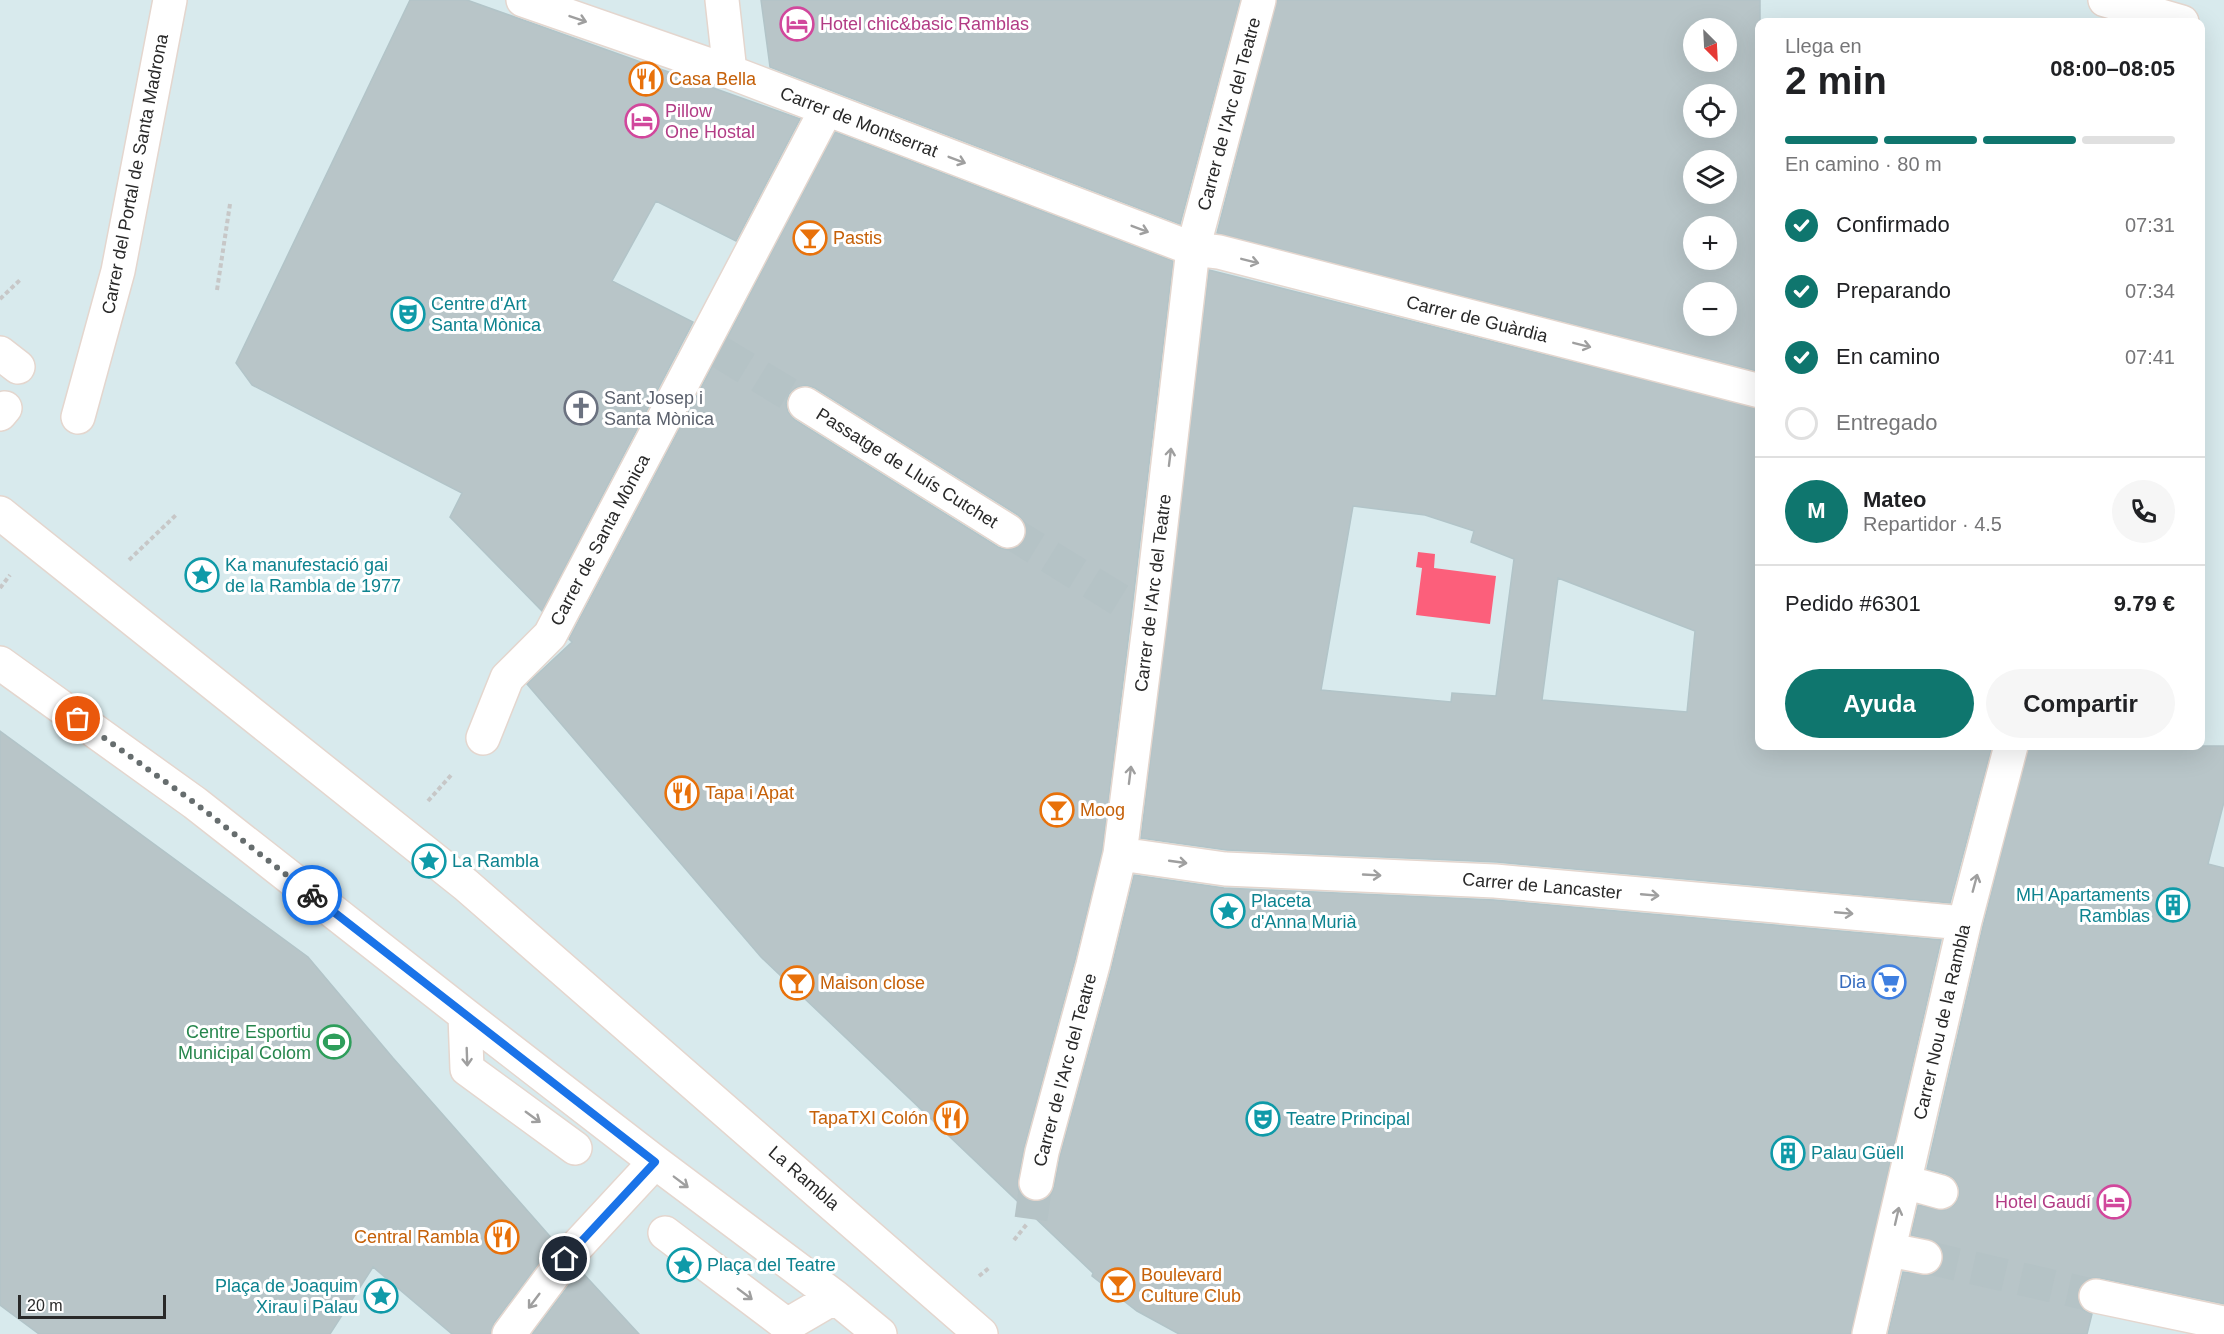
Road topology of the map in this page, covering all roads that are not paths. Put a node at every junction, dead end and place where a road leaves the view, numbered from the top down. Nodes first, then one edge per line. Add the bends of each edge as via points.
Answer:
1 (170, 0) edge
2 (522, 0) edge
3 (722, 0) edge
4 (1259, 0) edge
5 (2105, 0) edge
6 (2195, 0) edge
7 (2168, 18) edge
8 (2190, 18) edge
9 (730, 72) junction
10 (826, 110) junction
11 (1193, 249) junction
12 (1755, 390) edge
13 (805, 404) tunnel mouth
14 (78, 417) dead end
15 (0, 513) edge
16 (1008, 531) tunnel mouth
17 (0, 663) edge
18 (483, 738) dead end
19 (2010, 750) edge
20 (1120, 854) junction
21 (1965, 923) junction
22 (465, 1016) junction
23 (574, 1148) dead end
24 (655, 1162) junction
25 (1905, 1182) junction
26 (1036, 1184) tunnel mouth
27 (1941, 1192) dead end
28 (665, 1233) dead end
29 (1890, 1250) junction
30 (1925, 1257) tunnel mouth
31 (2096, 1296) tunnel mouth
32 (835, 1297) junction
33 (2224, 1323) edge
34 (509, 1334) edge
35 (880, 1334) edge
36 (981, 1334) edge
37 (1869, 1334) edge

1 - 14 street, Carrer del Portal de Santa Madrona via 118,272
2 -> 9 street, Carrer de Montserrat
3 - 9 street
4 - 11 street, Carrer de l'Arc del Teatre
5 - 7 street
6 - 8 street
9 - 10 street, Carrer de Montserrat
10 -> 11 street, Carrer de Montserrat
10 - 18 street, Carrer de Santa Mònica via 712,346 550,635 507,678
11 -> 12 street, Carrer de Guàrdia via 1219,252
20 -> 11 street, Carrer de l'Arc del Teatre via 1141,613
13 - 16 street, Passatge de Lluís Cutchet
15 - 36 street, La Rambla via 466,885
17 - 22 street via 195,803
21 -> 19 street, Carrer Nou de la Rambla
20 -> 21 street, Carrer de Lancaster via 1225,869 1495,881
20 - 26 street, Carrer de l'Arc del Teatre
21 - 25 street, Carrer Nou de la Rambla
22 -> 23 street via 467,1069
22 - 24 street
24 -> 32 street
24 -> 34 street via 565,1259
25 - 27 street
29 -> 25 street, Carrer Nou de la Rambla
28 -> 32 street via 787,1325
29 - 30 street
29 - 37 street, Carrer Nou de la Rambla
31 - 33 street
32 - 35 street

